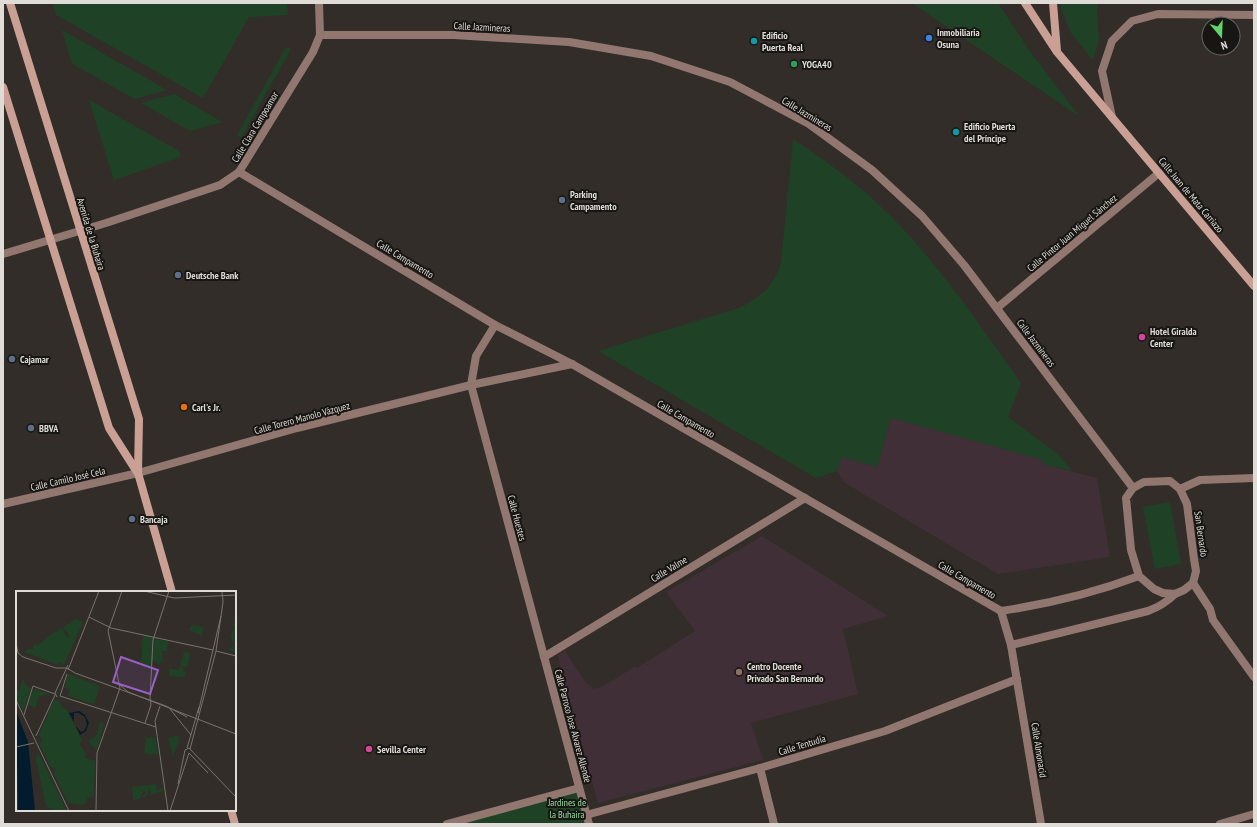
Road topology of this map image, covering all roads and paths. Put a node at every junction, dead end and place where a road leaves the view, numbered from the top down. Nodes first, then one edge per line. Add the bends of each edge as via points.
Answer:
1 (10, 3) edge
2 (318, 3) edge
3 (1025, 3) edge
4 (1053, 3) edge
5 (1254, 15) edge
6 (320, 36) junction
7 (1057, 52) junction
8 (3, 87) edge
9 (1112, 117) junction
10 (239, 172) junction
11 (1159, 173) junction
12 (80, 231) junction
13 (50, 241) junction
14 (3, 254) edge
15 (1254, 286) edge
16 (997, 308) junction
17 (495, 325) junction
18 (572, 364) junction
19 (471, 385) junction
20 (138, 473) junction
21 (1254, 478) edge
22 (1133, 488) junction
23 (1180, 488) junction
24 (805, 498) junction
25 (3, 504) edge
26 (1139, 576) junction
27 (1193, 583) junction
28 (172, 591) edge
29 (1175, 594) junction
30 (1001, 611) junction
31 (1011, 645) junction
32 (544, 657) junction
33 (1254, 677) edge
34 (1017, 679) junction
35 (760, 768) junction
36 (579, 788) junction
37 (231, 811) edge
38 (1254, 814) edge
39 (586, 815) junction
40 (235, 824) edge
41 (447, 824) edge
42 (589, 824) edge
43 (774, 824) edge
44 (1041, 824) edge
45 (1220, 824) edge

1 - 12 main road, Avenida de la Buhaira
2 - 6 street, Calle Clara Campoamor
3 - 7 main road, Calle Juan de Mata Carriazo
4 - 7 main road
5 - 9 street via 1158,14 1132,21 1112,41 1102,71
6 - 10 street, Calle Clara Campoamor via 313,52
6 - 16 street, Calle Jazmineras via 454,35 569,42 651,56 730,82 809,124 872,170 922,216
7 - 9 main road, Calle Juan de Mata Carriazo
8 - 13 main road, Avenida de la Buhaira
9 - 11 main road, Calle Juan de Mata Carriazo
10 - 12 street, Calle Clara Campoamor via 220,185
10 - 17 street, Calle Campamento
11 - 15 main road, Calle Juan de Mata Carriazo
11 - 16 street, Calle Pintor Juan Miguel Sánchez
12 - 13 street, Calle Clara Campoamor
12 - 20 main road, Avenida de la Buhaira via 138,419
13 - 14 street, Calle Clara Campoamor
13 - 20 main road, Avenida de la Buhaira via 109,428
16 - 22 street, Calle Jazmineras
17 - 18 street, Calle Campamento
17 - 19 street via 476,356
18 - 19 street, Calle Torero Manolo Vázquez
18 - 24 street, Calle Campamento
19 - 20 street, Calle Torero Manolo Vázquez via 297,428
19 - 32 street, Calle Huestes
20 - 25 street, Calle Camilo José Cela
20 - 28 main road, Avenida de la Buhaira
21 - 23 street via 1200,480
22 - 23 street via 1144,482 1170,480
22 - 26 street via 1126,498 1131,550
23 - 27 street, San Bernardo via 1186,504 1196,571
24 - 30 street, Calle Campamento
24 - 32 street, Calle Valme
26 - 29 street via 1154,589
26 - 30 street, Calle Campamento via 1071,597
27 - 29 street
27 - 33 street via 1210,609 1213,620
29 - 31 street via 1163,604 1148,611
30 - 31 street, Calle Almonacid
31 - 34 street, Calle Almonacid
32 - 36 street, Calle Parroco Jose Alvarez Allende
34 - 35 street, Calle Tentudía via 886,731
34 - 44 street, Calle Almonacid
35 - 39 street, Calle Tentudía
35 - 43 street
36 - 39 street, Calle Parroco Jose Alvarez Allende
36 - 41 street
37 - 40 main road
38 - 45 street
39 - 42 street, Calle Parroco Jose Alvarez Allende

